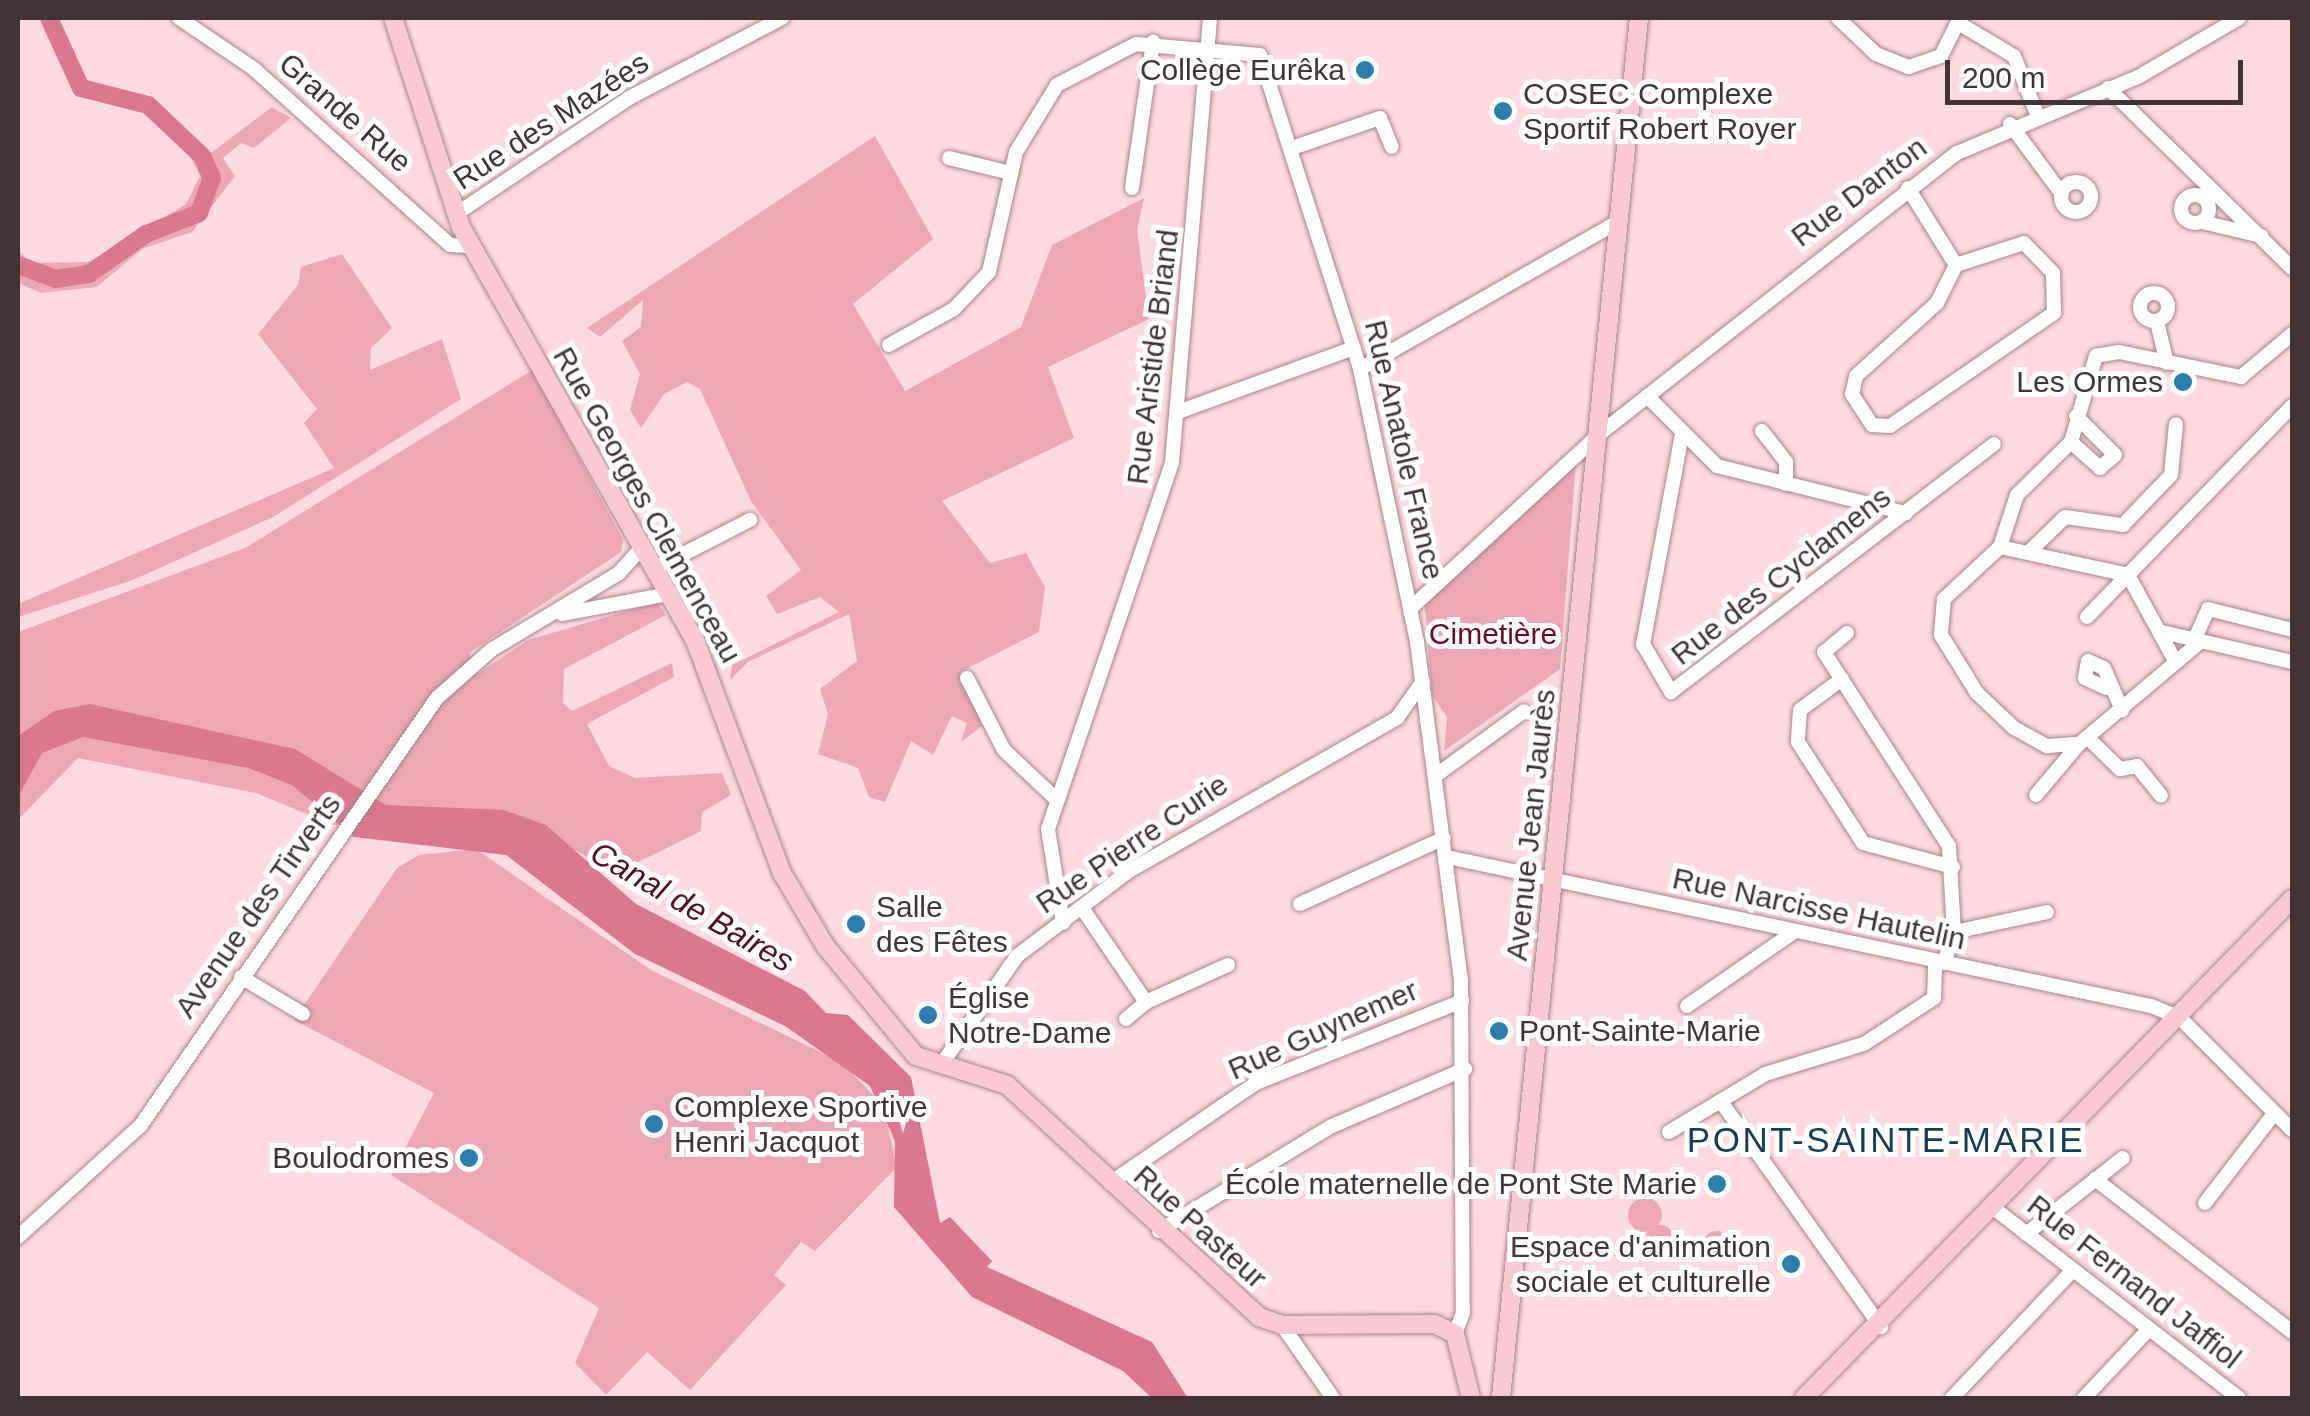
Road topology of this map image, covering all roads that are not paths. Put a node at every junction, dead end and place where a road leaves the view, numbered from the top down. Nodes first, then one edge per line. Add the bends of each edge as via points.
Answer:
1 (179, 18) edge
2 (393, 18) edge
3 (782, 18) edge
4 (1210, 18) edge
5 (1639, 18) edge
6 (1838, 18) edge
7 (2239, 18) edge
8 (1960, 21) edge
9 (1152, 42) junction
10 (1211, 44) junction
11 (2108, 88) junction
12 (2037, 114) junction
13 (2010, 124) junction
14 (1295, 147) junction
15 (1392, 147) dead end
16 (949, 158) dead end
17 (1011, 173) junction
18 (1132, 188) dead end
19 (1908, 188) junction
20 (2062, 194) dead end
21 (456, 214) junction
22 (1619, 221) junction
23 (2202, 222) dead end
24 (2260, 236) junction
25 (472, 246) junction
26 (1956, 264) junction
27 (2292, 268) edge
28 (2156, 322) dead end
29 (2292, 334) edge
30 (889, 344) dead end
31 (1354, 348) junction
32 (2167, 363) junction
33 (1360, 369) junction
34 (1646, 396) junction
35 (2292, 406) edge
36 (1178, 412) junction
37 (2076, 416) junction
38 (2176, 424) dead end
39 (1762, 431) dead end
40 (1682, 434) junction
41 (1597, 436) junction
42 (2070, 442) junction
43 (1994, 444) dead end
44 (1786, 484) junction
45 (1906, 513) junction
46 (750, 520) dead end
47 (642, 546) junction
48 (2000, 548) junction
49 (2029, 552) junction
50 (656, 568) junction
51 (2128, 575) junction
52 (669, 594) junction
53 (1412, 607) junction
54 (552, 617) junction
55 (2087, 617) dead end
56 (2292, 630) edge
57 (2162, 632) junction
58 (1847, 634) dead end
59 (2197, 642) junction
60 (2175, 661) junction
61 (2292, 662) edge
62 (967, 678) dead end
63 (1842, 678) junction
64 (1422, 680) junction
65 (2106, 688) dead end
66 (2122, 710) junction
67 (1524, 711) dead end
68 (1397, 718) junction
69 (1430, 732) junction
70 (2084, 741) junction
71 (1435, 776) junction
72 (2036, 795) dead end
73 (2161, 796) dead end
74 (1057, 800) junction
75 (1444, 838) junction
76 (1446, 857) junction
77 (1954, 867) junction
78 (1553, 882) junction
79 (2292, 900) edge
80 (1300, 904) dead end
81 (1082, 908) junction
82 (2048, 912) dead end
83 (1062, 922) junction
84 (1794, 932) junction
85 (1954, 932) junction
86 (1939, 962) junction
87 (1228, 964) dead end
88 (241, 977) junction
89 (1462, 1000) junction
90 (1146, 1002) junction
91 (1687, 1006) dead end
92 (302, 1014) dead end
93 (2180, 1018) junction
94 (1126, 1019) dead end
95 (922, 1059) joint
96 (941, 1065) junction
97 (1465, 1069) junction
98 (1722, 1103) junction
99 (2273, 1114) junction
100 (2292, 1130) edge
101 (1668, 1132) dead end
102 (2123, 1158) dead end
103 (2095, 1179) junction
104 (1110, 1183) junction
105 (2205, 1203) dead end
106 (1995, 1209) junction
107 (1158, 1232) junction
108 (2026, 1234) junction
109 (18, 1237) edge
110 (2073, 1270) junction
111 (1282, 1325) junction
112 (1881, 1328) junction
113 (2149, 1329) junction
114 (2292, 1332) edge
115 (1455, 1334) junction
116 (1334, 1398) edge
117 (1471, 1398) edge
118 (1502, 1398) edge
119 (1804, 1398) edge
120 (1952, 1398) edge
121 (2084, 1398) edge
122 (2239, 1398) edge

1 - 25 street, Grande Rue via 254,70 450,245
2 - 21 main road, Rue Georges Clemenceau
3 - 21 street, Rue des Mazées via 629,98
4 - 10 street, Rue Aristide Briand
5 - 22 main road, Avenue Jean Jaurès
6 - 8 street via 1876,54 1910,67 1941,56
7 - 11 street, Rue Danton
8 - 12 street via 2014,56
9 - 10 street
9 - 17 street via 1115,50 1057,85 1031,119
9 - 18 street
10 - 14 street, Rue Anatole France via 1260,55
10 - 36 street, Rue Aristide Briand
11 - 12 street, Rue Danton
11 - 24 street
12 - 13 street, Rue Danton
13 - 19 street, Rue Danton
13 - 20 street
14 - 15 street via 1380,118
14 - 31 street, Rue Anatole France
16 - 17 street
17 - 30 street via 997,254 979,286
19 - 26 street
19 - 34 street, Rue Danton
21 - 25 main road, Rue Georges Clemenceau
22 - 33 street
22 - 41 main road, Avenue Jean Jaurès
23 - 24 street
24 - 27 street
25 - 47 main road, Rue Georges Clemenceau
26 - 26 street via 1936,303 1852,382 1878,428 2058,306 2054,272 2024,243
28 - 32 street
29 - 32 street via 2242,377
31 - 33 street, Rue Anatole France
31 - 36 street
32 - 37 street via 2096,356
33 - 53 street, Rue Anatole France
34 - 40 street
34 - 41 street, Rue Danton
35 - 51 street
36 - 74 street, Rue Aristide Briand via 1164,499
37 - 42 street
37 - 42 street via 2115,455 2100,468
38 - 49 street via 2171,475 2122,525 2065,517
39 - 44 street via 1786,462
40 - 44 street via 1717,466
40 - 45 street, Rue des Cyclamens via 1642,644 1671,692
41 - 53 street, Rue Danton
41 - 78 main road, Avenue Jean Jaurès
42 - 48 street via 2017,495
43 - 45 street, Rue des Cyclamens
44 - 45 street
46 - 50 street
47 - 50 main road, Rue Georges Clemenceau
47 - 54 street, Avenue des Tirverts
48 - 49 street
48 - 70 street via 1944,599 1941,635 2002,718 2038,743
49 - 51 street
50 - 52 main road, Rue Georges Clemenceau
51 - 55 street
51 - 57 street
52 - 54 street, Avenue des Tirverts
52 - 95 main road, Rue Georges Clemenceau via 724,708 782,874 826,947
53 - 64 street, Rue Anatole France
54 - 88 street, Avenue des Tirverts via 491,650 437,698
56 - 59 street via 2208,609
57 - 59 street
57 - 60 street
58 - 63 street via 1824,652
59 - 60 street
59 - 61 street
60 - 66 street
62 - 74 street via 1004,750
63 - 77 street via 1933,817
63 - 77 street via 1800,710 1798,742 1863,843
64 - 68 street, Rue Pierre Curie
64 - 69 street, Rue Anatole France
65 - 66 street
66 - 70 street
67 - 71 street
68 - 69 street
68 - 81 street, Rue Pierre Curie via 1246,800
69 - 71 street, Rue Anatole France
70 - 72 street
70 - 73 street via 2120,769 2137,766
71 - 75 street, Rue Anatole France
74 - 83 street, Rue Aristide Briand via 1047,838
75 - 76 street, Rue Anatole France
75 - 80 street
76 - 78 street, Rue Narcisse Hautelin
76 - 89 street, Rue Anatole France
77 - 85 street
78 - 84 street, Rue Narcisse Hautelin
78 - 118 main road, Avenue Jean Jaurès
79 - 93 main road
81 - 83 street, Rue Pierre Curie
81 - 90 street
82 - 85 street
83 - 96 street, Rue Pierre Curie via 1009,965
84 - 86 street, Rue Narcisse Hautelin
84 - 91 street
85 - 86 street
86 - 93 street, Rue Narcisse Hautelin
86 - 98 street via 1934,998 1864,1044 1765,1074
87 - 90 street
88 - 92 street
88 - 109 street, Avenue des Tirverts via 141,1125
89 - 97 street, Rue Anatole France
89 - 104 street, Rue Guynemer via 1256,1083
90 - 94 street
93 - 99 street
93 - 106 main road
95 - 96 main road, Rue Pasteur
96 - 104 main road, Rue Pasteur via 1007,1085
97 - 107 street via 1332,1126
97 - 115 street, Rue Anatole France via 1463,1325
98 - 101 street
98 - 112 street
99 - 100 street
99 - 105 street
102 - 103 street
103 - 108 street
103 - 114 street
104 - 107 main road, Rue Pasteur
106 - 108 street, Rue Fernand Jaffiol
106 - 112 main road
107 - 111 main road, Rue Pasteur via 1231,1296
108 - 110 street, Rue Fernand Jaffiol
110 - 113 street, Rue Fernand Jaffiol
110 - 120 street
111 - 115 main road, Rue Pasteur via 1402,1318
111 - 116 street
112 - 119 main road
113 - 121 street
113 - 122 street, Rue Fernand Jaffiol
115 - 117 main road

